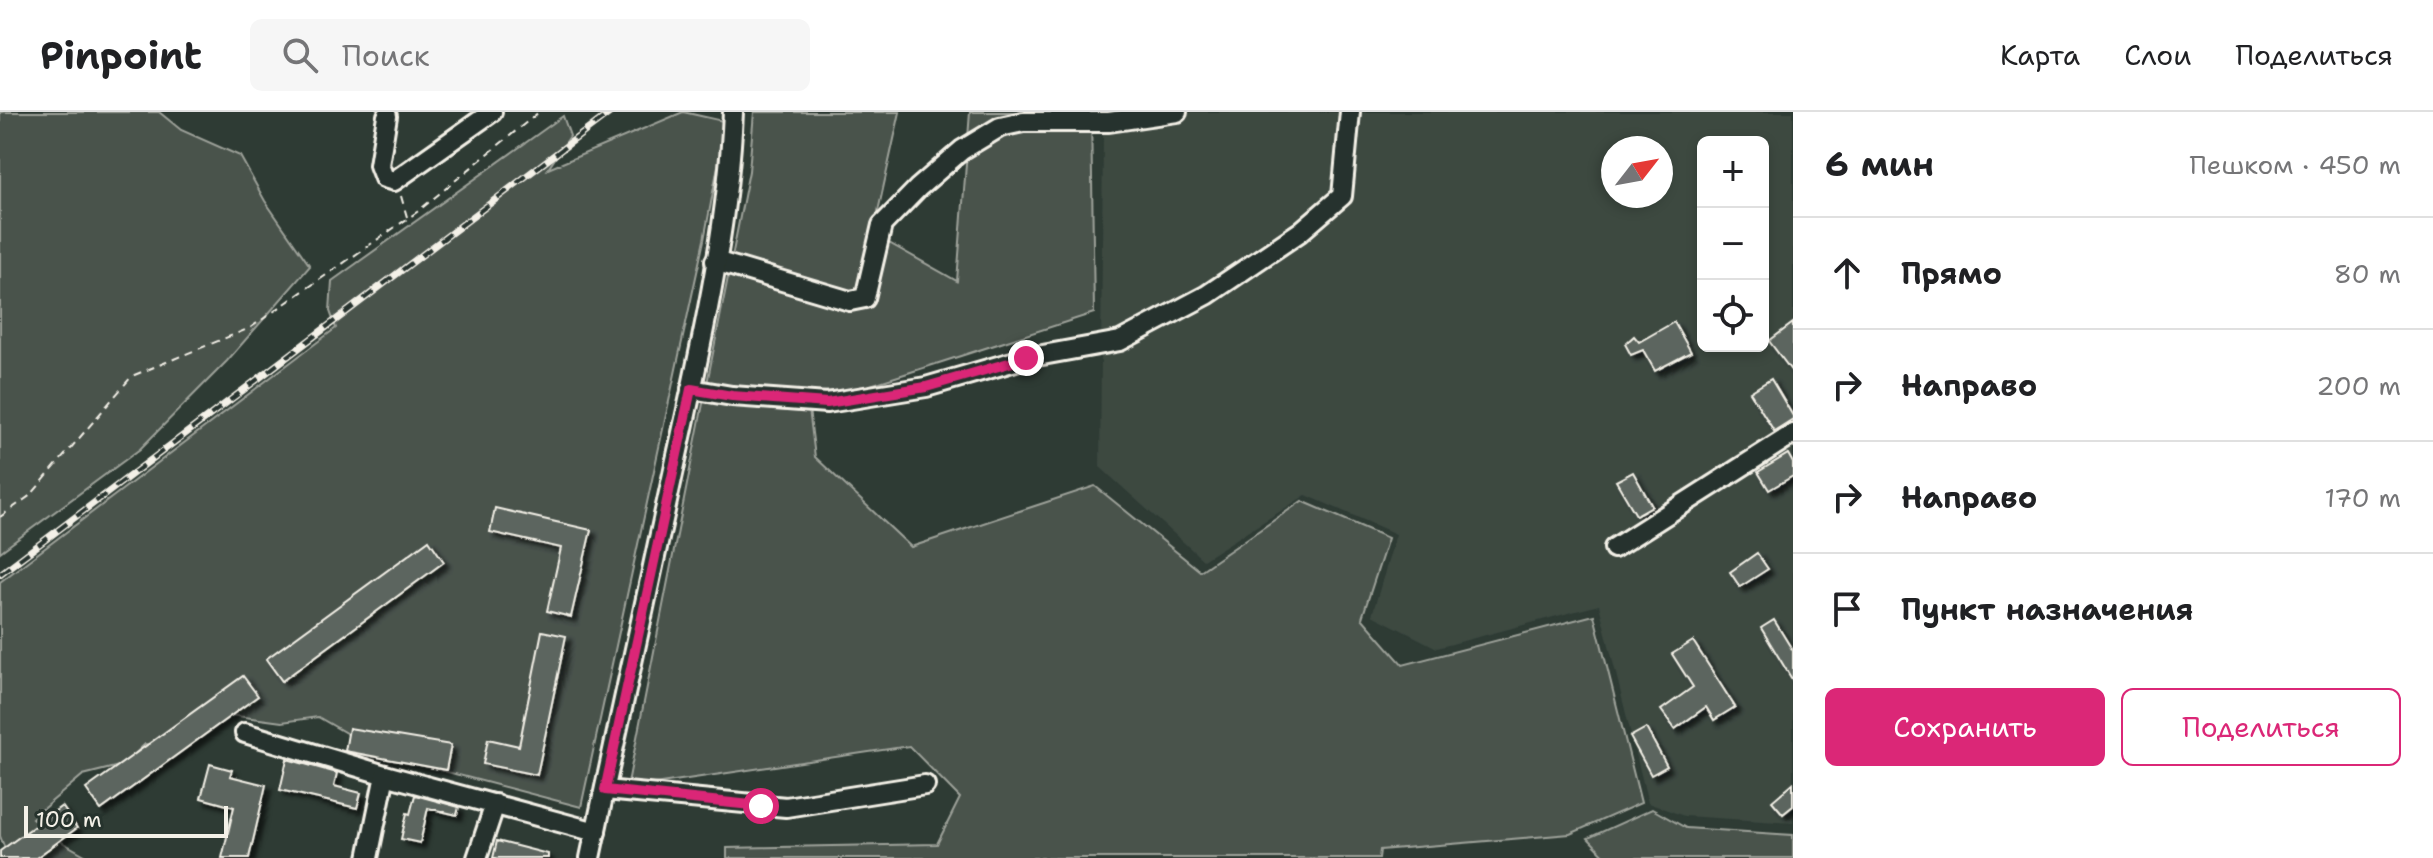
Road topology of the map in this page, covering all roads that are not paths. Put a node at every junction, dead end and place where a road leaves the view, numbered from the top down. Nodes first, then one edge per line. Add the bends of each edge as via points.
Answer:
1 (492, 112) edge
2 (733, 112) edge
3 (1177, 112) edge
4 (1350, 112) edge
5 (387, 116) dead end
6 (715, 261) junction
7 (691, 389) junction
8 (1793, 434) edge
9 (1614, 548) dead end
10 (245, 733) dead end
11 (385, 775) junction
12 (925, 785) dead end
13 (605, 790) junction
14 (495, 804) junction
15 (596, 832) junction
16 (368, 858) edge
17 (477, 858) edge
18 (590, 858) edge

1 - 5 street via 394,181 384,178 379,165
2 - 6 street
3 - 6 street via 1109,122 1000,127 962,150 882,225 865,298 850,301
4 - 7 street via 1342,196 1300,232 1207,295 1120,341 1026,358 926,387 827,403
6 - 7 street
7 - 13 street
8 - 9 street
10 - 11 street
11 - 14 street
11 - 16 street
12 - 13 street via 786,807
13 - 15 street
14 - 15 street
14 - 17 street
15 - 18 street

